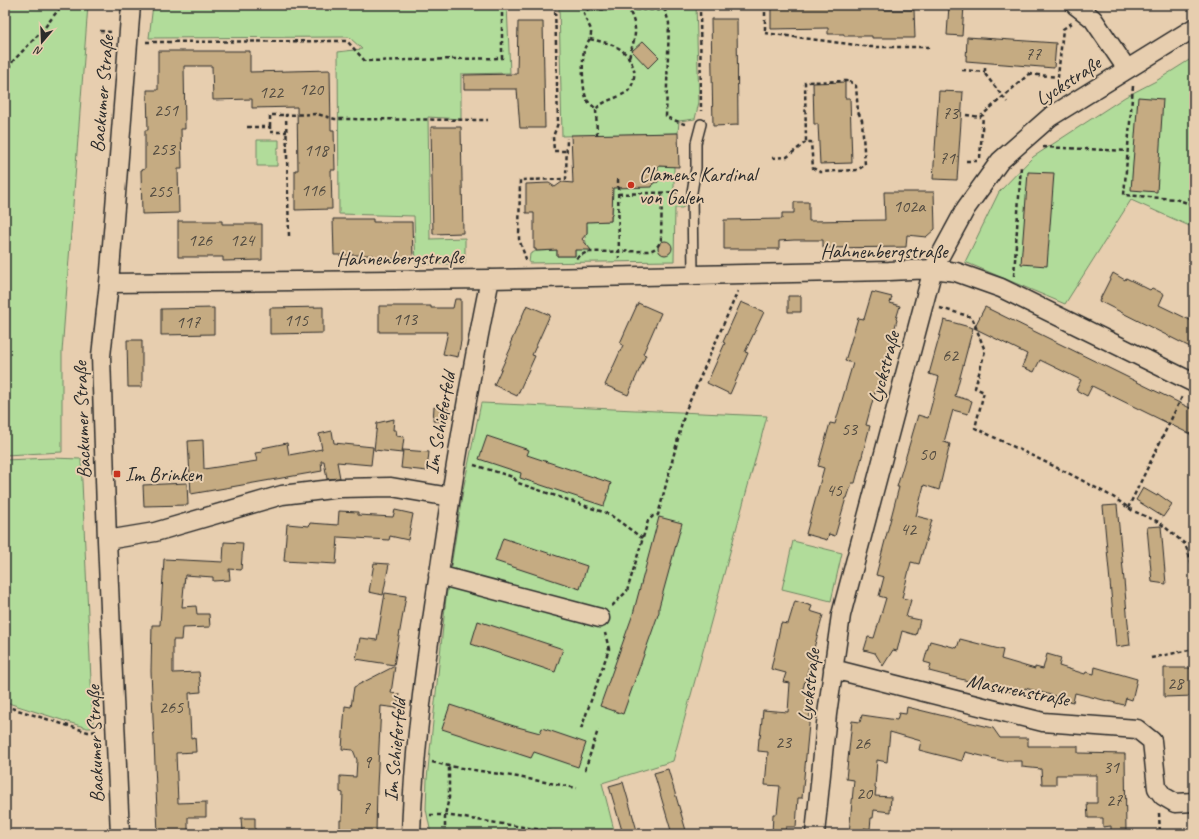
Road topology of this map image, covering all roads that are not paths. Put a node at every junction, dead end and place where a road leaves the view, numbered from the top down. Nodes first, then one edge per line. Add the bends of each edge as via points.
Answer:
1 (132, 5) edge
2 (1081, 10) edge
3 (1194, 28) edge
4 (1127, 69) junction
5 (700, 127) road end
6 (933, 269) junction
7 (693, 275) junction
8 (490, 279) junction
9 (109, 283) junction
10 (1192, 382) edge
11 (450, 497) junction
12 (107, 540) junction
13 (438, 575) junction
14 (600, 618) road end
15 (833, 669) junction
16 (1194, 802) edge
17 (120, 834) edge
18 (411, 834) edge
19 (814, 834) edge

1 - 9 street, Backumer Straße
2 - 4 street via 1094,19
3 - 4 street, Lyckstraße
4 - 6 street, Lyckstraße via 1050,117 1000,161 966,208
5 - 7 lane via 696,143 696,168 692,192
6 - 7 street, Hahnenbergstraße
6 - 10 street, Hahnenbergstraße via 956,272 1013,294
6 - 15 street, Lyckstraße via 841,615
7 - 8 street, Hahnenbergstraße
8 - 9 street, Hahnenbergstraße
8 - 11 street, Im Schieferfeld via 471,370
9 - 12 street, Backumer Straße via 101,356
11 - 12 street via 391,487 333,489 282,495 155,532
11 - 13 street, Im Schieferfeld
12 - 17 street, Backumer Straße
13 - 14 street
13 - 18 street, Im Schieferfeld via 420,706
15 - 16 street, Masurenstraße via 1043,722 1137,729 1152,742 1157,788 1163,796 1175,803
15 - 19 street, Lyckstraße

